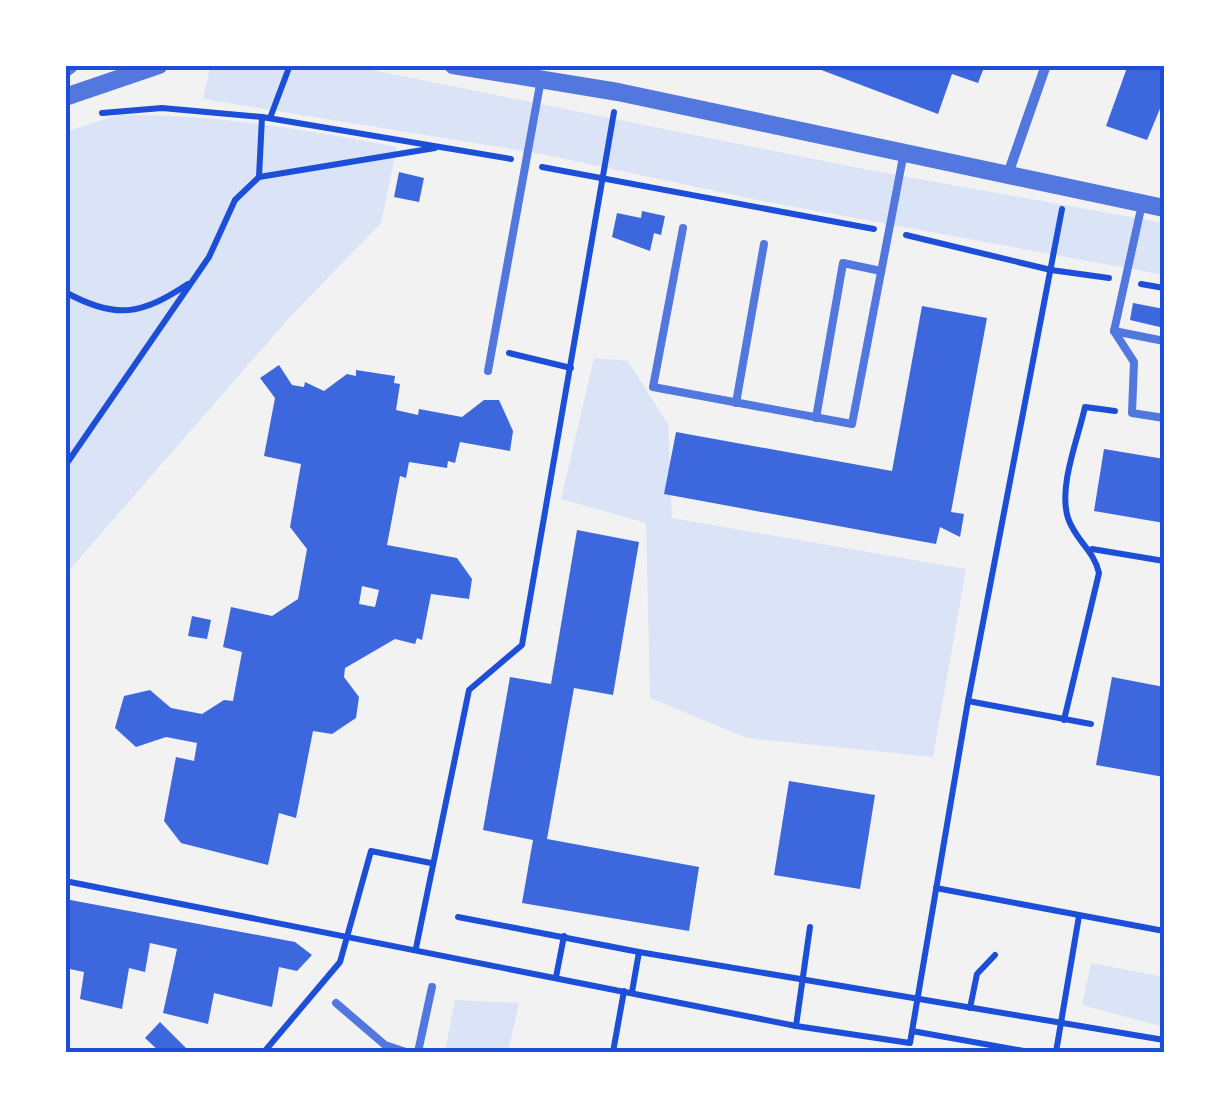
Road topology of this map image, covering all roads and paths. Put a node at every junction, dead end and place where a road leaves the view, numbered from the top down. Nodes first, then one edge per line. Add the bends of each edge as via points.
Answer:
1 (159, 65) edge
2 (290, 65) edge
3 (453, 65) edge
4 (1046, 65) edge
5 (542, 79) junction
6 (618, 92) junction
7 (65, 98) edge
8 (90, 115) dead end
9 (266, 118) junction
10 (441, 148) junction
11 (904, 152) junction
12 (513, 160) dead end
13 (539, 166) dead end
14 (1008, 174) junction
15 (259, 177) junction
16 (602, 179) junction
17 (1066, 186) junction
18 (1142, 204) junction
19 (1164, 208) edge
20 (684, 228) dead end
21 (764, 244) dead end
22 (881, 271) junction
23 (194, 280) junction
24 (65, 292) edge
25 (1114, 332) junction
26 (1164, 341) edge
27 (492, 350) junction
28 (571, 368) junction
29 (488, 371) dead end
30 (736, 404) junction
31 (1132, 413) junction
32 (816, 418) junction
33 (1164, 418) edge
34 (65, 466) edge
35 (1091, 549) junction
36 (1164, 560) edge
37 (968, 702) junction
38 (1064, 720) junction
39 (1091, 724) dead end
40 (431, 863) junction
41 (65, 881) edge
42 (936, 888) junction
43 (1079, 916) junction
44 (458, 917) dead end
45 (810, 926) dead end
46 (1164, 930) edge
47 (350, 936) junction
48 (564, 936) junction
49 (416, 948) junction
50 (639, 952) junction
51 (995, 955) dead end
52 (556, 978) junction
53 (803, 979) junction
54 (432, 986) dead end
55 (628, 991) junction
56 (919, 1001) junction
57 (336, 1002) dead end
58 (970, 1008) junction
59 (1061, 1021) junction
60 (796, 1026) junction
61 (912, 1031) junction
62 (1164, 1040) edge
63 (264, 1052) edge
64 (406, 1052) edge
65 (418, 1052) edge
66 (613, 1052) edge
67 (1029, 1052) edge
68 (1056, 1052) edge

1 - 7 street
2 - 9 path
3 - 5 street
4 - 14 street
5 - 6 street
5 - 27 lane
6 - 11 street
6 - 16 path
8 - 9 path via 162,108
9 - 10 path
9 - 15 path
10 - 12 path
10 - 15 path
11 - 14 street
11 - 22 lane
13 - 16 path
14 - 17 street
15 - 23 path via 234,200
16 - 28 path
17 - 18 street
17 - 37 path
18 - 19 street
18 - 25 lane
20 - 30 lane via 653,387
21 - 30 lane
22 - 32 lane via 852,424
22 - 32 lane via 843,263
23 - 24 path via 158,304 118,313
23 - 34 path
25 - 26 lane
25 - 31 lane via 1134,362
27 - 28 path
27 - 29 lane
28 - 40 path via 522,645 469,690
30 - 32 lane
31 - 33 lane
31 - 35 path via 1084,407 1065,498 1068,518
35 - 36 path
35 - 38 path via 1099,573 1096,594
37 - 38 path
37 - 42 path
38 - 39 path
40 - 47 path via 371,851
40 - 49 path
41 - 47 path
42 - 43 path
42 - 56 path
43 - 46 path
43 - 59 path
44 - 48 path
45 - 53 path
47 - 49 path
47 - 63 path via 340,962
48 - 50 path
48 - 52 path
49 - 52 path
50 - 53 path
50 - 55 path
51 - 58 path via 977,974
52 - 55 path
53 - 56 path
53 - 60 path
54 - 65 lane
55 - 60 path
55 - 66 path
56 - 58 path
56 - 61 path
57 - 64 lane via 385,1045
58 - 59 path
59 - 62 path
59 - 68 path
60 - 61 path via 910,1044
61 - 67 path

